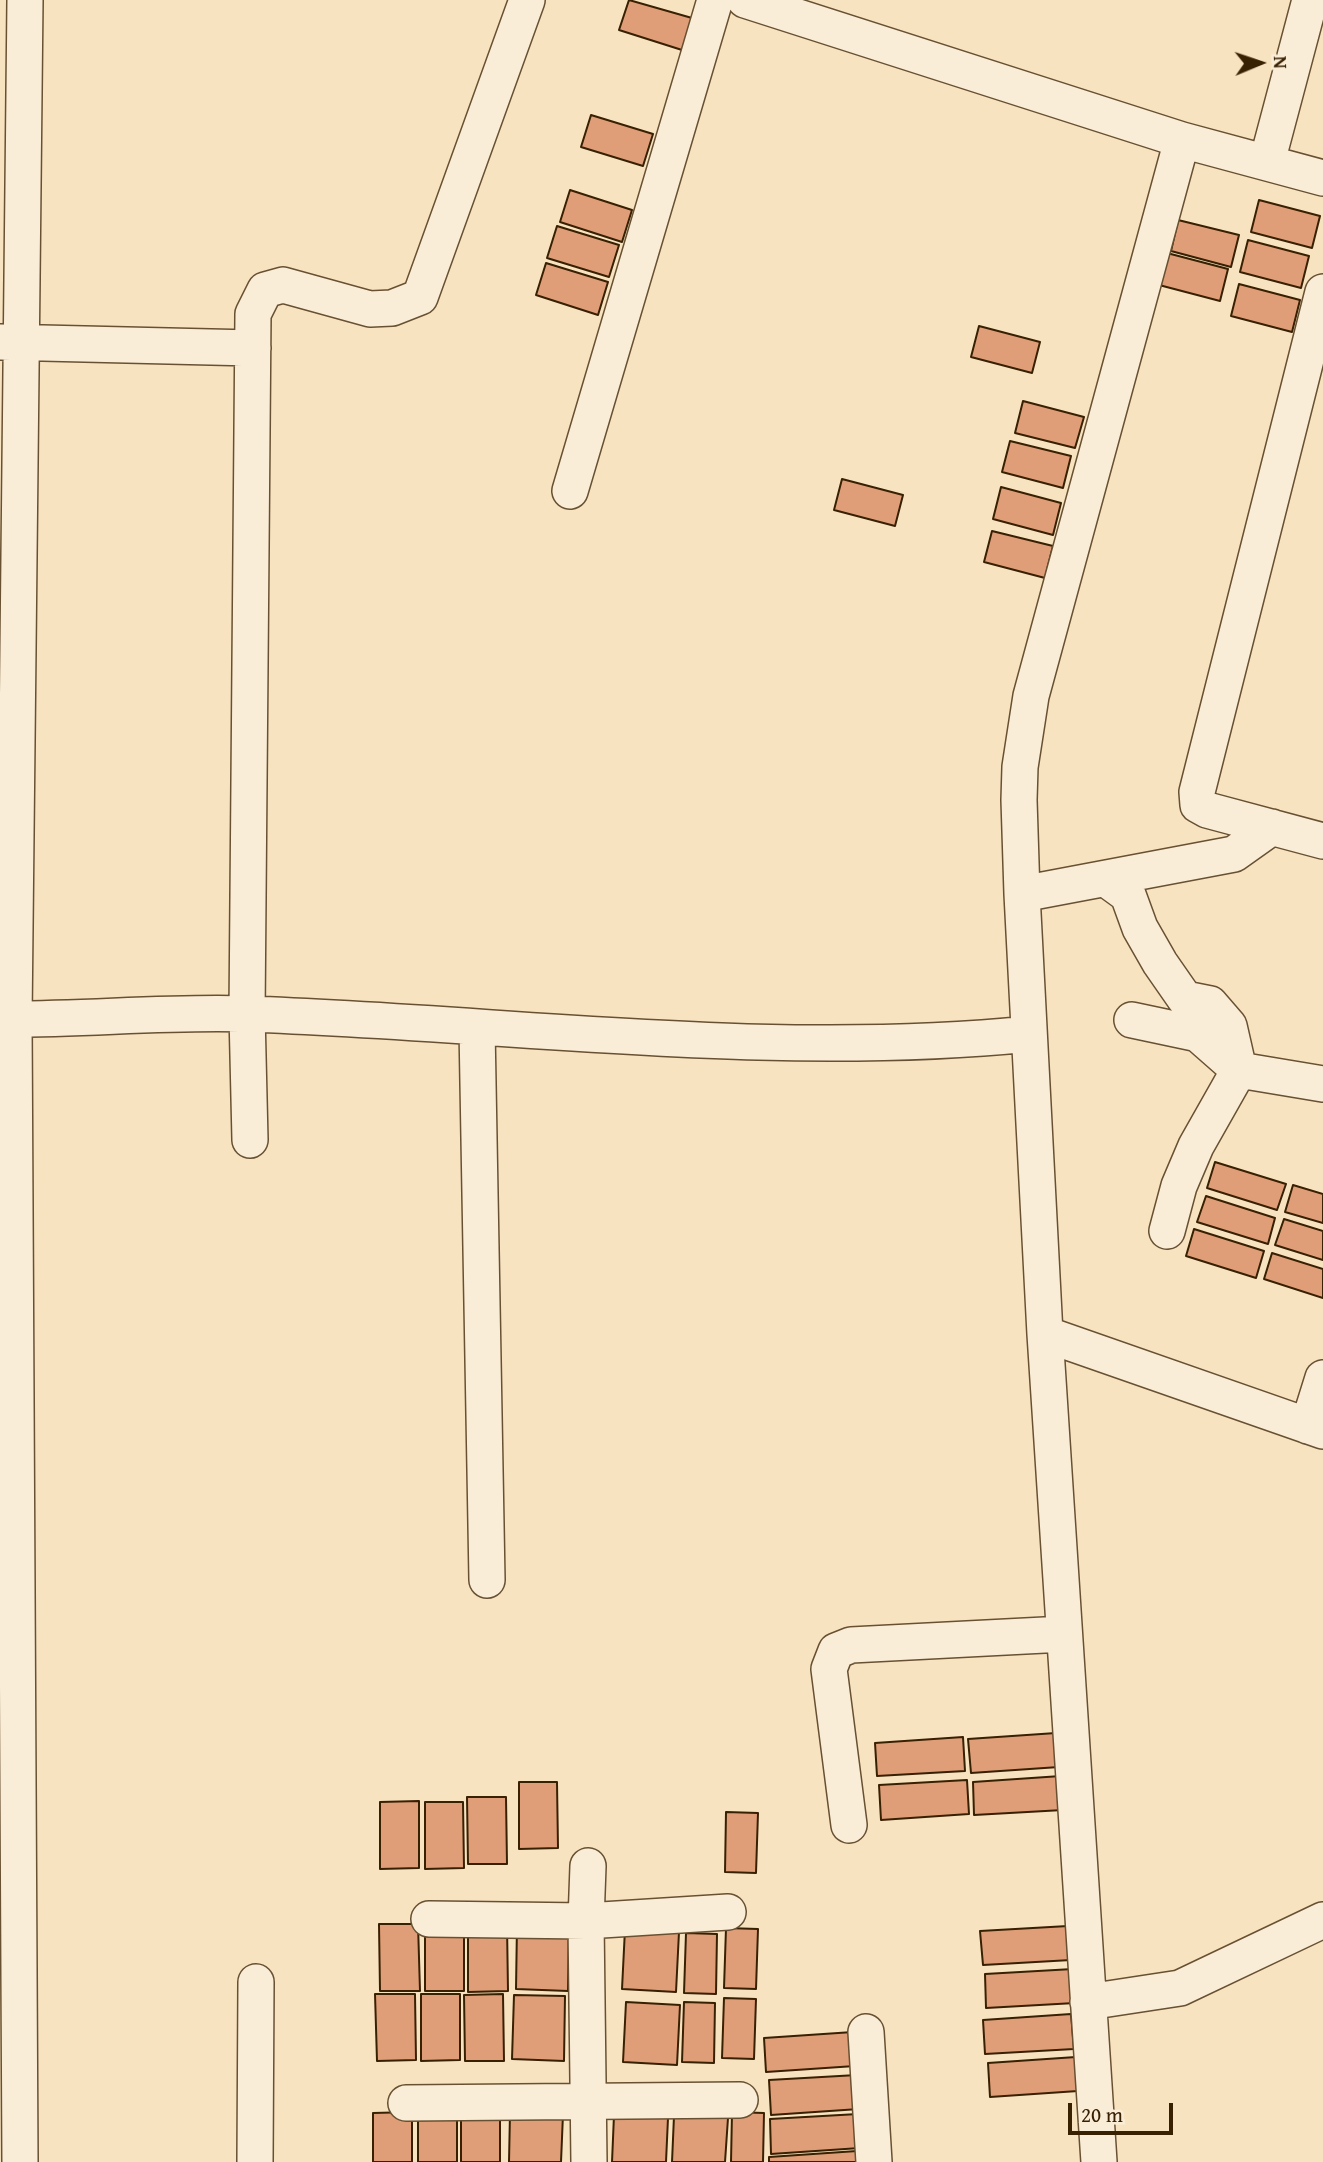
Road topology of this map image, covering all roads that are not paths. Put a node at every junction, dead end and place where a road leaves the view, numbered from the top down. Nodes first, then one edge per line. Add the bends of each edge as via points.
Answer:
1 (25, 0) edge
2 (527, 0) edge
3 (715, 0) edge
4 (745, 0) edge
5 (1310, 0) edge
6 (1182, 140) junction
7 (1267, 162) junction
8 (1323, 178) edge
9 (1323, 292) edge
10 (10, 342) edge
11 (253, 348) junction
12 (570, 491) dead end
13 (1272, 827) junction
14 (1323, 841) edge
15 (1106, 879) junction
16 (1023, 894) junction
17 (247, 1014) junction
18 (7, 1019) edge
19 (1132, 1020) dead end
20 (477, 1028) junction
21 (1029, 1034) junction
22 (1239, 1070) junction
23 (1323, 1084) edge
24 (250, 1139) dead end
25 (1167, 1231) dead end
26 (1045, 1334) junction
27 (1323, 1377) edge
28 (1315, 1428) edge
29 (486, 1580) dead end
30 (1064, 1634) junction
31 (849, 1825) dead end
32 (588, 1866) dead end
33 (727, 1912) dead end
34 (429, 1919) dead end
35 (586, 1920) junction
36 (1323, 1920) edge
37 (256, 1982) dead end
38 (1088, 2002) junction
39 (866, 2032) dead end
40 (740, 2100) dead end
41 (588, 2101) junction
42 (406, 2103) dead end
43 (20, 2162) edge
44 (255, 2162) edge
45 (589, 2162) edge
46 (874, 2162) edge
47 (1099, 2162) edge

1 - 10 street
2 - 11 street via 420,297 392,308 370,309 283,285 265,290 253,314
3 - 12 street
4 - 6 street
5 - 7 street
6 - 7 street
6 - 16 street via 1031,696 1020,767
7 - 8 street
9 - 13 street via 1197,792 1198,805 1207,810
10 - 11 street
10 - 18 street
11 - 17 street
13 - 14 street
13 - 15 street via 1234,854
15 - 16 street
15 - 22 street via 1128,895 1140,928 1185,999 1210,1004 1229,1026
16 - 21 street
17 - 18 street
17 - 20 street
17 - 24 street
18 - 43 street
19 - 22 street via 1198,1034
20 - 21 street via 661,1040 954,1041
20 - 29 street
21 - 26 street
22 - 23 street
22 - 25 street via 1196,1146
26 - 28 street
26 - 30 street
27 - 28 street
30 - 31 street via 851,1645 836,1651 829,1669
30 - 38 street
32 - 35 street
33 - 35 street
34 - 35 street
35 - 41 street
36 - 38 street via 1180,1988
37 - 44 street
38 - 47 street
39 - 46 street
40 - 41 street
41 - 42 street
41 - 45 street

